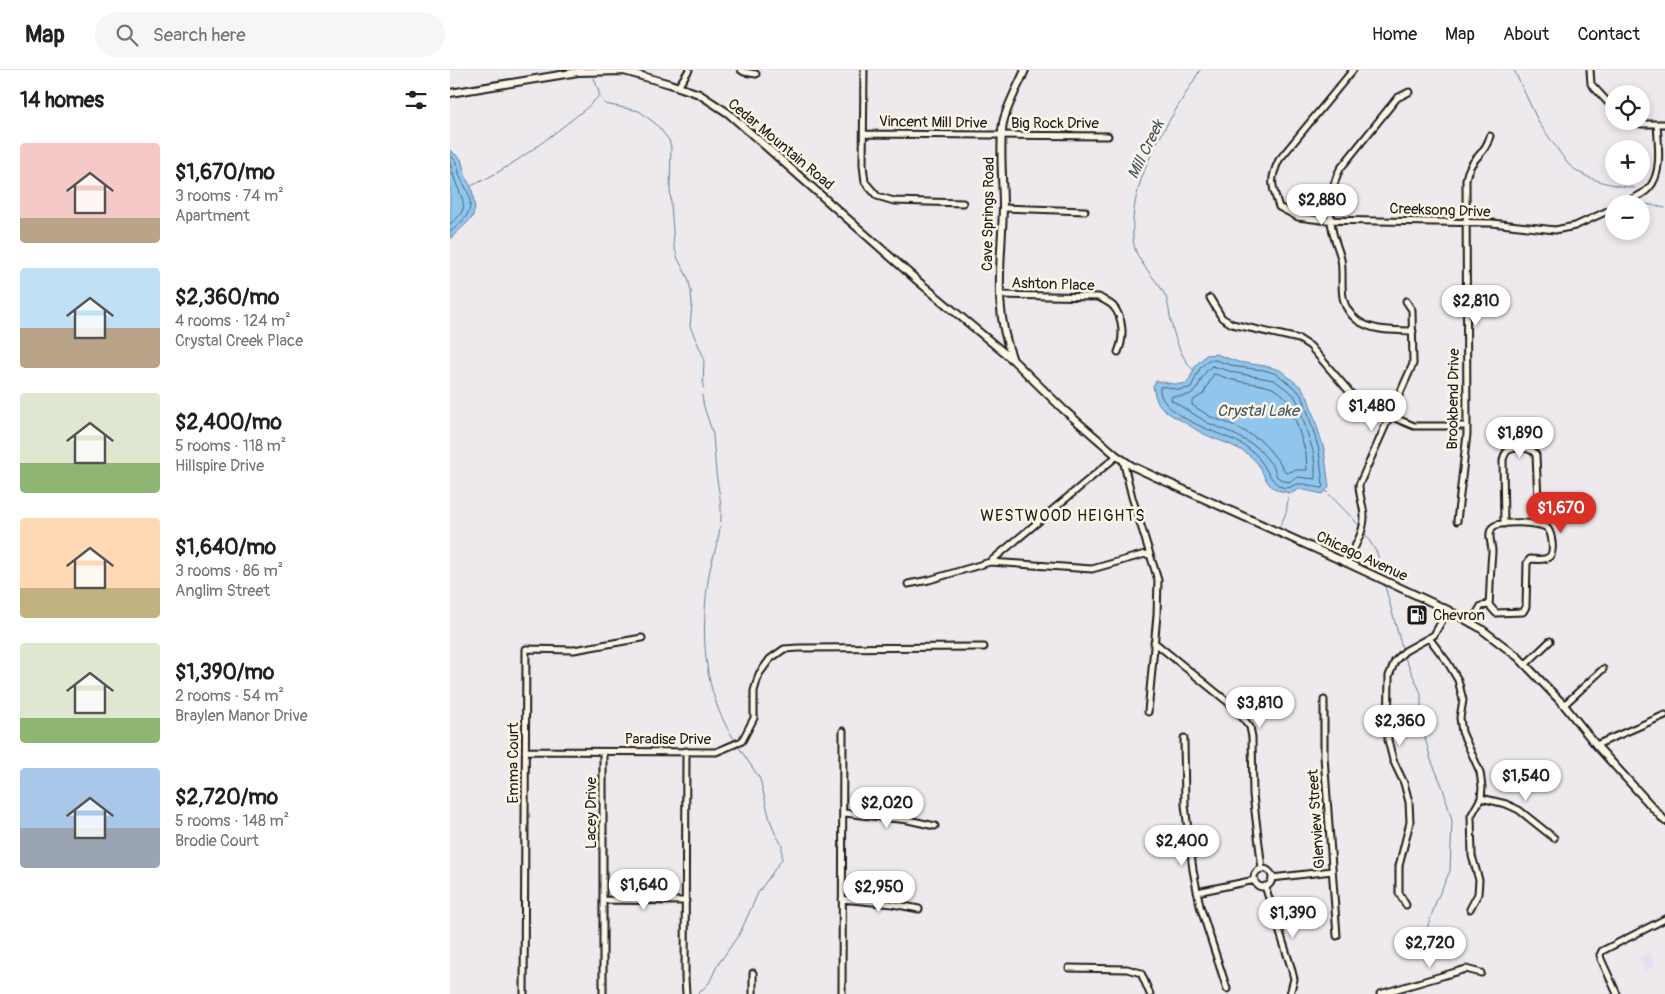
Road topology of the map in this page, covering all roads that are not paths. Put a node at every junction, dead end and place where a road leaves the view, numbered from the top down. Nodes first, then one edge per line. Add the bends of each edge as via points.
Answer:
1 (689, 70) edge
2 (741, 70) edge
3 (864, 70) edge
4 (1025, 70) edge
5 (1353, 70) edge
6 (1590, 70) edge
7 (756, 74) dead end
8 (678, 86) junction
9 (1409, 92) dead end
10 (450, 93) edge
11 (1605, 99) edge
12 (1650, 123) edge
13 (1658, 124) junction
14 (1665, 124) edge
15 (864, 134) junction
16 (1002, 136) junction
17 (1108, 136) dead end
18 (1490, 136) dead end
19 (1640, 195) edge
20 (963, 203) dead end
21 (1003, 208) junction
22 (1085, 211) dead end
23 (1605, 212) edge
24 (1332, 220) junction
25 (1466, 223) junction
26 (1000, 295) junction
27 (1210, 298) dead end
28 (1406, 300) dead end
29 (1413, 331) junction
30 (1118, 352) dead end
31 (1014, 361) junction
32 (1390, 416) junction
33 (1467, 426) junction
34 (1116, 456) junction
35 (1123, 460) junction
36 (1457, 521) dead end
37 (1538, 523) junction
38 (1504, 524) junction
39 (1149, 553) junction
40 (990, 562) junction
41 (1347, 563) junction
42 (908, 584) dead end
43 (1489, 605) junction
44 (1448, 610) junction
45 (1471, 623) junction
46 (642, 638) dead end
47 (1429, 638) junction
48 (1154, 642) junction
49 (1550, 642) dead end
50 (984, 647) dead end
51 (1525, 665) junction
52 (1603, 669) dead end
53 (1324, 700) dead end
54 (1564, 705) junction
55 (1148, 712) dead end
56 (1665, 715) edge
57 (843, 731) dead end
58 (1184, 738) dead end
59 (1596, 745) junction
60 (525, 751) junction
61 (686, 751) junction
62 (604, 752) junction
63 (1481, 798) junction
64 (844, 813) junction
65 (1665, 821) edge
66 (934, 826) dead end
67 (1554, 838) dead end
68 (1262, 869) junction
69 (1332, 871) junction
70 (1272, 878) junction
71 (1255, 880) junction
72 (1265, 886) junction
73 (1197, 892) junction
74 (842, 899) junction
75 (603, 900) junction
76 (686, 901) junction
77 (1406, 905) dead end
78 (919, 908) dead end
79 (1470, 909) dead end
80 (1665, 918) edge
81 (1337, 936) dead end
82 (1069, 968) dead end
83 (753, 973) dead end
84 (1480, 973) dead end
85 (1227, 989) dead end
86 (524, 994) edge
87 (603, 994) edge
88 (686, 994) edge
89 (753, 994) edge
90 (842, 994) edge
91 (1150, 994) edge
92 (1290, 994) edge
93 (1380, 994) edge
94 (1618, 994) edge

1 - 8 street
2 - 7 street
3 - 15 street
4 - 16 street, Cave Springs Road via 1003,123
5 - 24 street, Creeksong Drive via 1279,160 1272,174 1279,207 1298,217
6 - 11 street via 1591,84
8 - 10 street, Cedar Mountain Road via 624,71 578,72
8 - 31 street, Cedar Mountain Road via 699,94 728,113
9 - 24 street via 1397,98 1340,169 1332,193
12 - 13 street
13 - 14 street
13 - 19 street via 1658,169 1650,188
15 - 16 street, Vincent Mill Drive
15 - 20 street via 862,165 865,182 877,196 894,201
16 - 17 street, Big Rock Drive
16 - 21 street, Cave Springs Road
18 - 25 street, Brookbend Drive via 1488,146 1468,168
21 - 22 street
21 - 26 street, Cave Springs Road
23 - 25 street, Creeksong Drive via 1575,226 1555,230
24 - 25 street, Creeksong Drive
24 - 29 street via 1341,259 1341,294 1346,307 1356,319 1370,327
25 - 33 street, Brookbend Drive
26 - 30 street, Ashton Place via 1099,297 1112,306 1121,320 1122,343
26 - 31 street, Cave Springs Road via 1003,329
27 - 32 street via 1222,318 1232,324 1299,340 1310,346 1354,397
28 - 29 street via 1412,310
29 - 32 street via 1413,364
31 - 34 street, Chicago Avenue
32 - 33 street via 1414,426
32 - 41 street via 1359,485 1364,517 1362,531
33 - 36 street, Brookbend Drive
34 - 35 street, Chicago Avenue
34 - 40 street
35 - 39 street
35 - 41 street, Chicago Avenue
37 - 38 street
37 - 38 street via 1536,455 1530,449 1510,449 1505,454
37 - 43 street via 1547,528 1551,536 1552,553 1544,559 1530,559 1527,563 1526,607 1518,614 1496,614
38 - 43 street via 1490,530
39 - 40 street via 1092,569
39 - 48 street via 1158,580
40 - 42 street
41 - 44 street, Chicago Avenue
43 - 45 street via 1480,606
44 - 45 street, Chicago Avenue
44 - 47 street
45 - 51 street, Chicago Avenue via 1501,642
46 - 60 street, Emma Court via 574,650 526,648
47 - 63 street via 1458,680 1463,700 1462,732 1480,772
47 - 77 street via 1405,651 1395,661 1389,676 1388,740 1404,783 1410,815 1399,866 1399,893
48 - 55 street
48 - 68 street via 1234,707 1250,727 1253,795
49 - 51 street
50 - 61 street, Paradise Drive via 784,650 759,674 754,691 754,718 742,741 716,752
51 - 54 street, Chicago Avenue
52 - 54 street
53 - 69 street, Glenview Street via 1324,756
54 - 59 street, Chicago Avenue
56 - 59 street
57 - 64 street
58 - 73 street via 1185,805
59 - 65 street, Chicago Avenue
60 - 62 street, Paradise Drive
60 - 86 street, Emma Court
61 - 62 street, Paradise Drive
61 - 76 street
62 - 75 street, Lacey Drive
63 - 67 street via 1520,810
63 - 79 street via 1471,816 1472,856 1479,880 1478,894
64 - 66 street
64 - 74 street
68 - 70 street via 1269,871
68 - 71 street via 1257,872
69 - 70 street
69 - 81 street, Glenview Street
70 - 72 street
71 - 72 street via 1260,886
71 - 73 street
72 - 92 street via 1294,979
73 - 85 street
74 - 78 street
74 - 90 street
75 - 76 street
75 - 87 street, Lacey Drive
76 - 88 street
80 - 94 street via 1602,950 1601,959
82 - 91 street via 1127,968 1141,973
83 - 89 street
84 - 93 street via 1466,969

